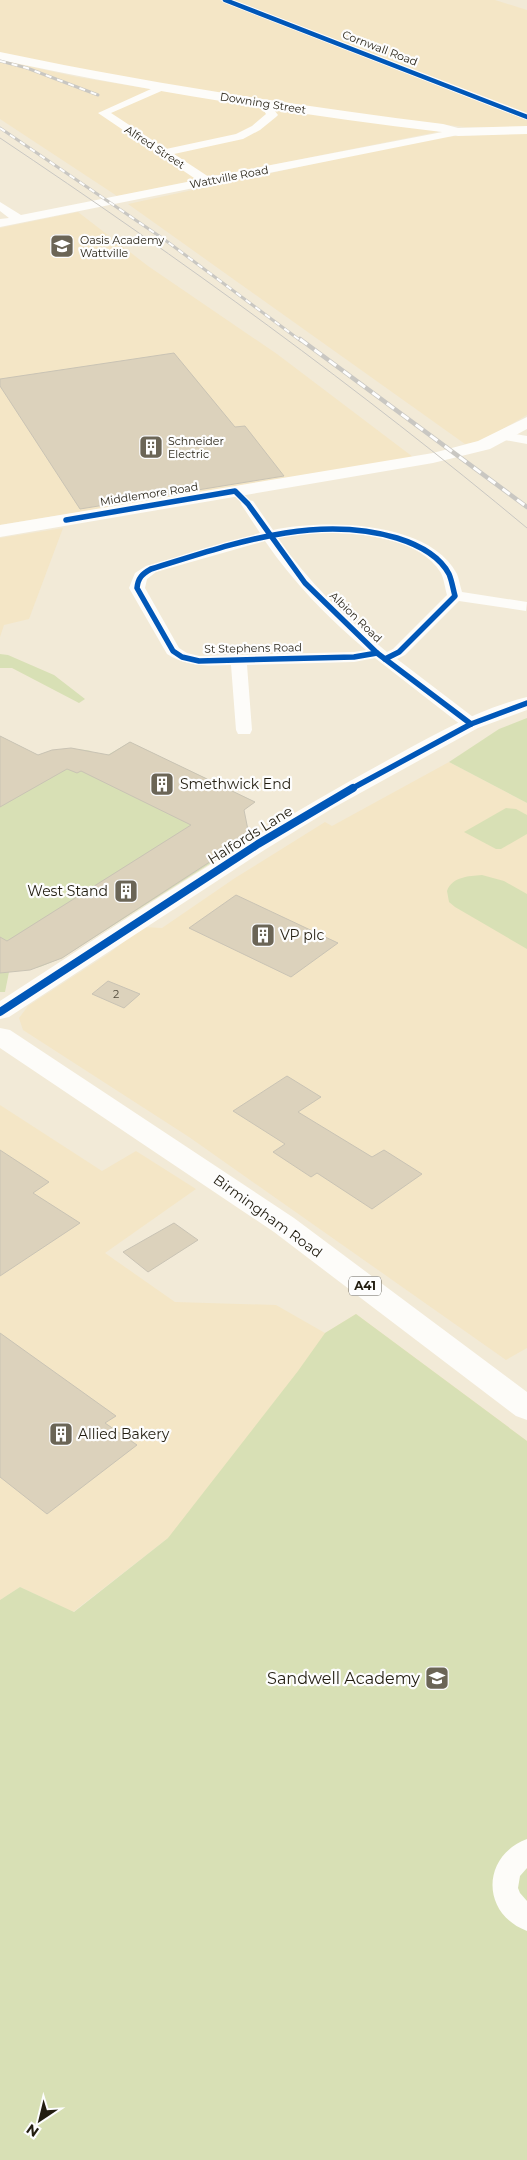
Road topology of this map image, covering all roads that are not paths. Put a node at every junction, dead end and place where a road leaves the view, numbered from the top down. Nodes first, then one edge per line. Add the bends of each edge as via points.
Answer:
1 (225, 0) edge
2 (0, 56) edge
3 (162, 88) junction
4 (273, 105) junction
5 (527, 117) edge
6 (527, 130) edge
7 (458, 132) junction
8 (162, 153) junction
9 (207, 181) junction
10 (0, 206) edge
11 (19, 219) junction
12 (0, 223) edge
13 (527, 422) edge
14 (504, 436) junction
15 (527, 440) edge
16 (248, 504) dead end
17 (0, 531) edge
18 (269, 534) junction
19 (455, 596) junction
20 (526, 606) edge
21 (381, 656) junction
22 (239, 659) junction
23 (527, 703) edge
24 (470, 724) junction
25 (244, 730) dead end
26 (0, 1012) edge
27 (0, 1036) edge
28 (527, 1408) edge
29 (527, 1851) edge
30 (527, 1919) edge

1 - 5 street, Cornwall Road
2 - 3 street, Downing Street
3 - 4 street, Downing Street
3 - 8 street, Alfred Street via 103,113
4 - 7 street, Downing Street
4 - 8 street via 269,111 272,115 239,137
6 - 7 street, Downing Street
7 - 9 street, Wattville Road
8 - 9 street, Alfred Street
9 - 11 street, Wattville Road
10 - 11 street
11 - 12 street, Wattville Road
13 - 14 street, Middlemore Road
14 - 15 street
14 - 17 street, Middlemore Road via 484,445 424,460
16 - 18 street, Albion Road
18 - 19 street, St Stephens Road via 338,527 398,537 422,547 436,559 449,574
18 - 21 street, Albion Road via 305,583
18 - 22 street, St Stephens Road via 151,569 138,580 137,588 173,651 199,661
19 - 20 street
19 - 21 street via 399,652
21 - 22 street, St Stephens Road
21 - 24 street, Albion Road
22 - 25 street, St Stephens Road
23 - 24 street, Halfords Lane
24 - 26 street, Halfords Lane via 306,815
27 - 28 highway, Birmingham Road / A41 via 284,1225
29 - 30 street via 507,1872 505,1888 509,1900

